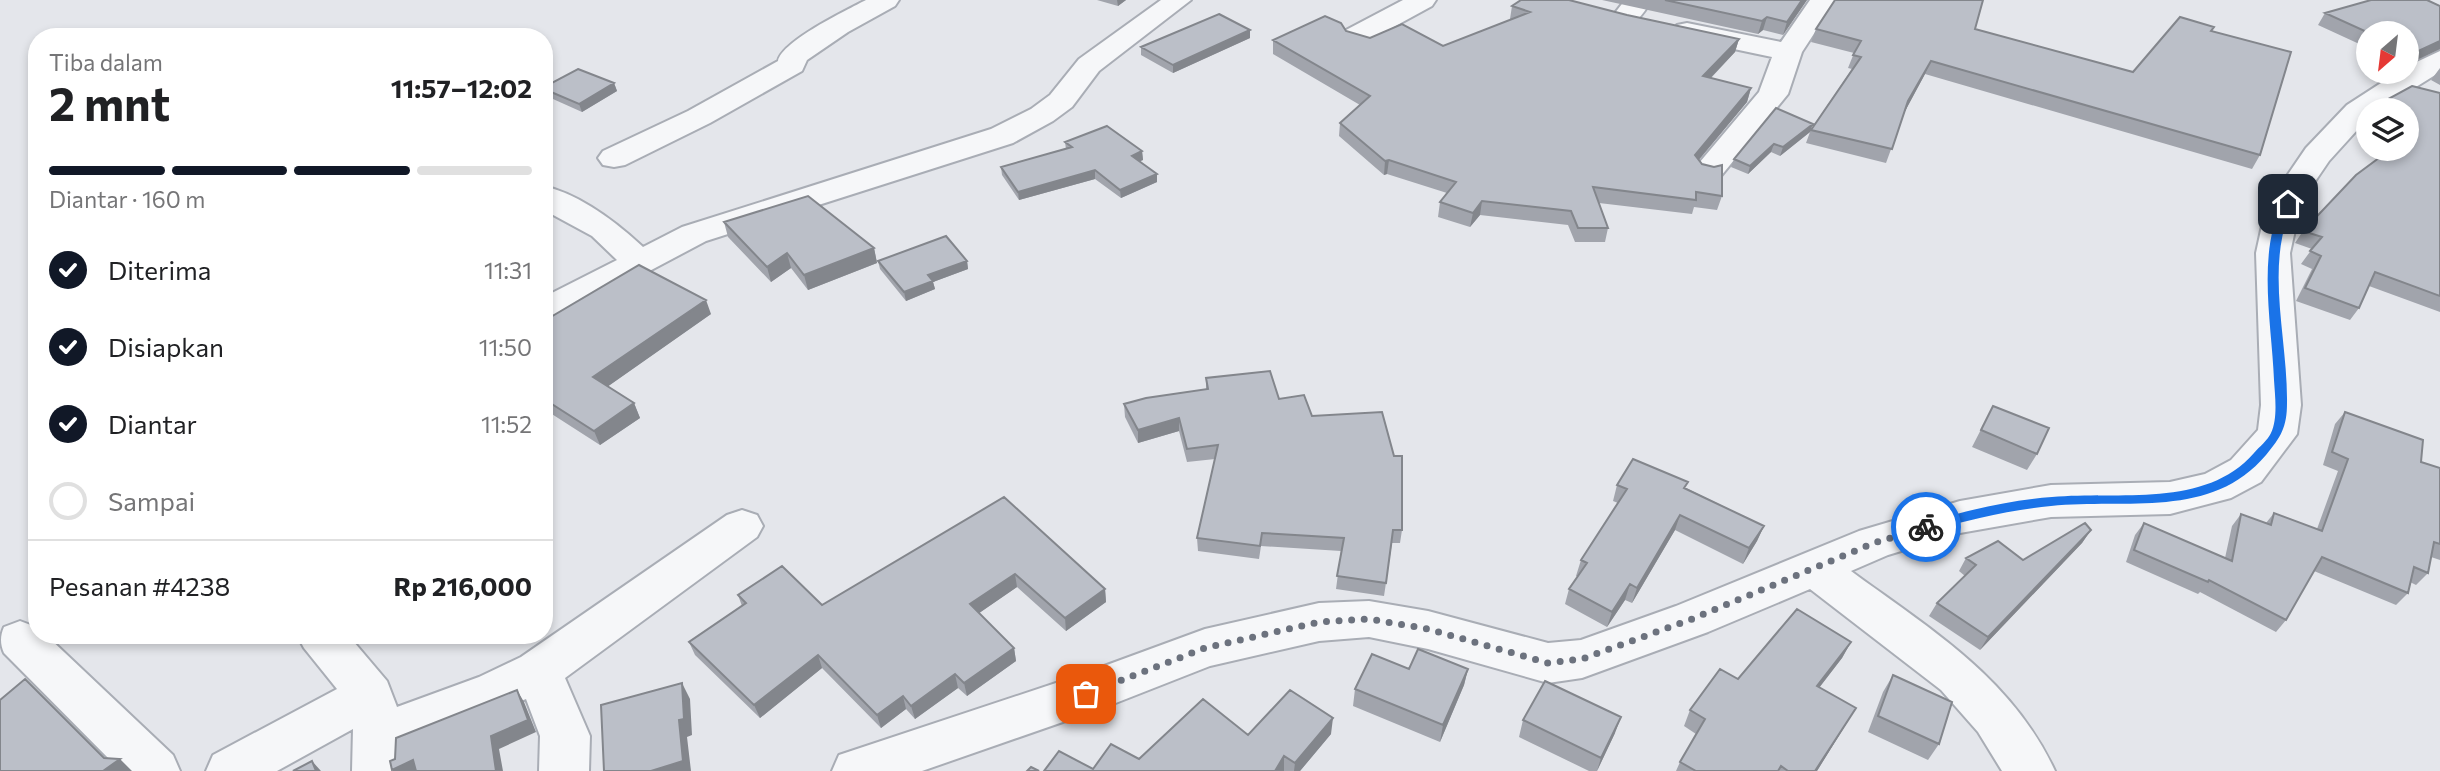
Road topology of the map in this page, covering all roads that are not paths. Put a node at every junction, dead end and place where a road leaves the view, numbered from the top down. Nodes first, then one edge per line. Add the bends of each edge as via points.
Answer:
1 (886, 0) edge
2 (1423, 0) edge
3 (1823, 0) edge
4 (1175, 1) edge
5 (1636, 16) edge
6 (1356, 36) edge
7 (1788, 52) junction
8 (2440, 60) edge
9 (614, 158) dead end
10 (1710, 169) edge
11 (553, 208) edge
12 (638, 261) junction
13 (553, 308) edge
14 (742, 526) dead end
15 (1815, 568) junction
16 (19, 640) edge
17 (325, 644) edge
18 (538, 670) junction
19 (375, 734) edge
20 (155, 771) edge
21 (231, 771) edge
22 (564, 771) edge
23 (857, 771) edge
24 (2029, 771) edge

1 - 9 street via 793,56 792,65 783,71
2 - 6 street
3 - 7 street
4 - 12 street via 1089,65 1061,101 1002,136 720,224
5 - 7 street
7 - 10 street via 1773,94
8 - 15 street via 2358,111 2317,155 2296,186 2280,221 2273,253 2281,405 2277,434 2246,471 2217,487 2171,498 2051,501 1960,517 1874,543
11 - 12 street via 604,229
12 - 13 street
14 - 18 street
15 - 23 street via 1582,659 1548,663 1428,629 1369,619 1319,622 1205,648 1086,694
15 - 24 street via 1958,676 1995,717
16 - 20 street
17 - 19 street
18 - 19 street via 496,691
18 - 22 street via 565,736
19 - 21 street

